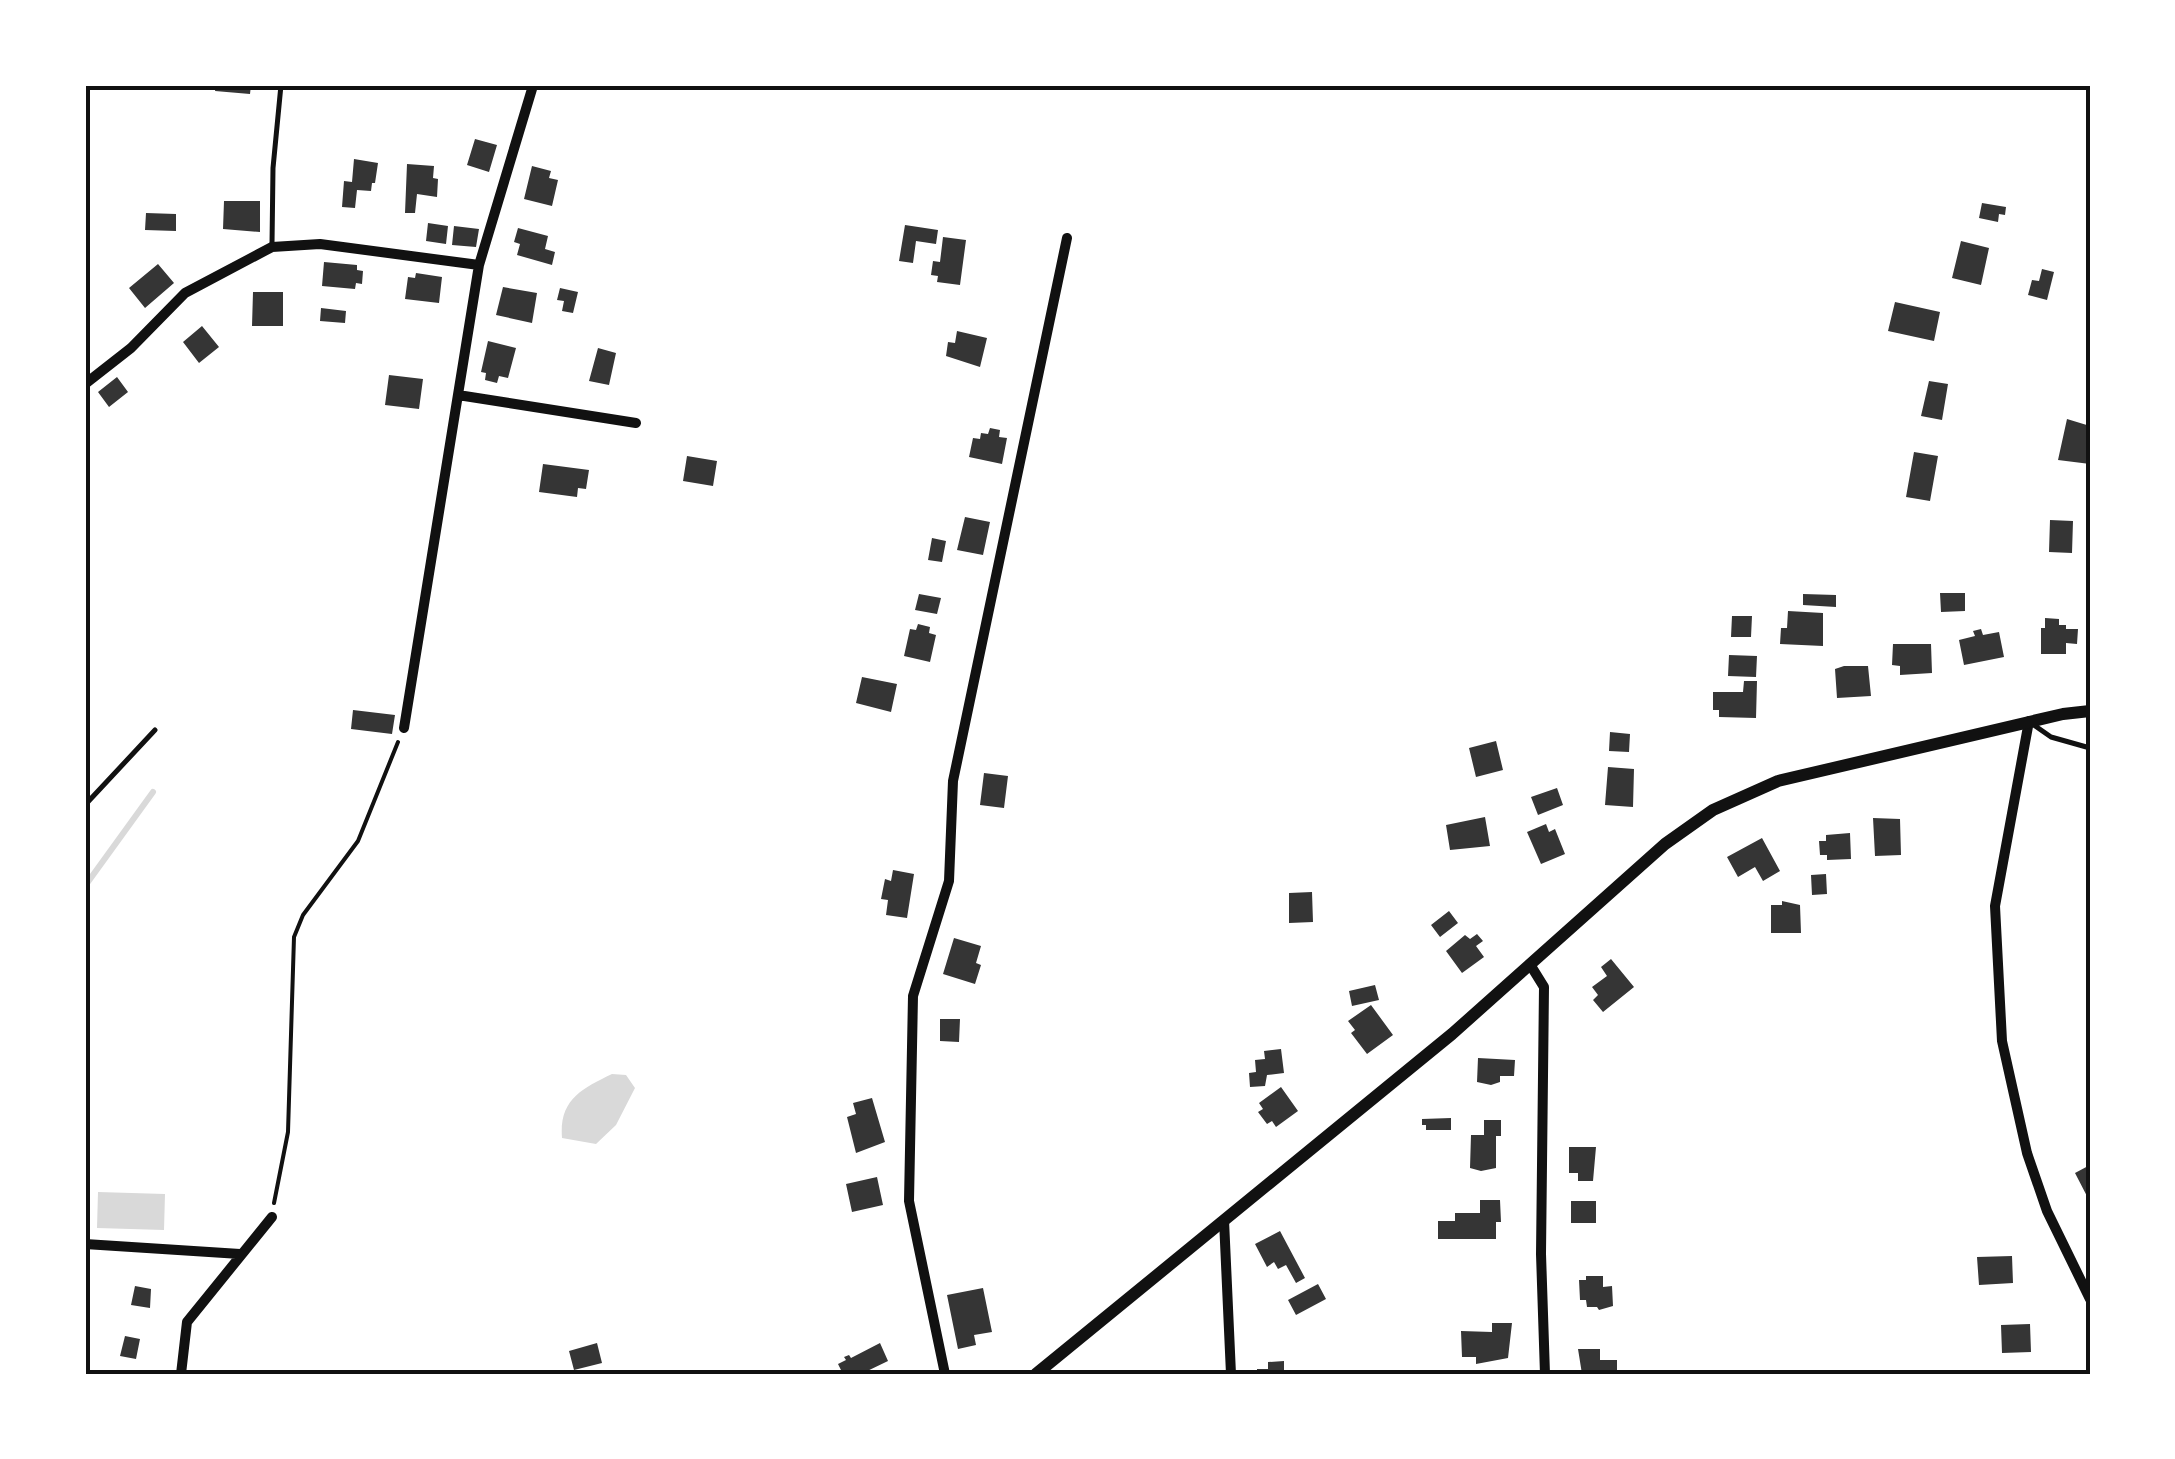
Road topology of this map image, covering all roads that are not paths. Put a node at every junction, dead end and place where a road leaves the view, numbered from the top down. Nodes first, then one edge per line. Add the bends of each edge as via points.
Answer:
1 (281, 85) edge
2 (532, 89) dead end
3 (1067, 238) dead end
4 (272, 248) junction
5 (478, 265) junction
6 (85, 384) edge
7 (458, 395) junction
8 (636, 423) dead end
9 (2090, 711) edge
10 (2029, 721) junction
11 (404, 728) road end
12 (155, 730) dead end
13 (2090, 748) edge
14 (85, 805) edge
15 (1530, 966) junction
16 (272, 1217) road end
17 (1224, 1220) junction
18 (85, 1244) edge
19 (240, 1254) junction
20 (2090, 1299) edge
21 (181, 1374) edge
22 (945, 1374) edge
23 (1036, 1374) edge
24 (1231, 1374) edge
25 (1545, 1374) edge

1 - 4 lane
2 - 5 street
3 - 22 street via 953,781 949,881 913,996 909,1201
4 - 5 street via 320,244
4 - 6 street via 185,293
5 - 7 street
7 - 8 street
7 - 11 street
9 - 10 street
10 - 13 lane via 2051,737
10 - 15 street via 1778,780 1713,810 1665,844
10 - 20 street via 1994,906 2002,1041 2042,1196
12 - 14 lane
15 - 17 street
15 - 25 street via 1544,987
16 - 19 street
17 - 23 street
17 - 24 street
18 - 19 street
19 - 21 street via 187,1322

